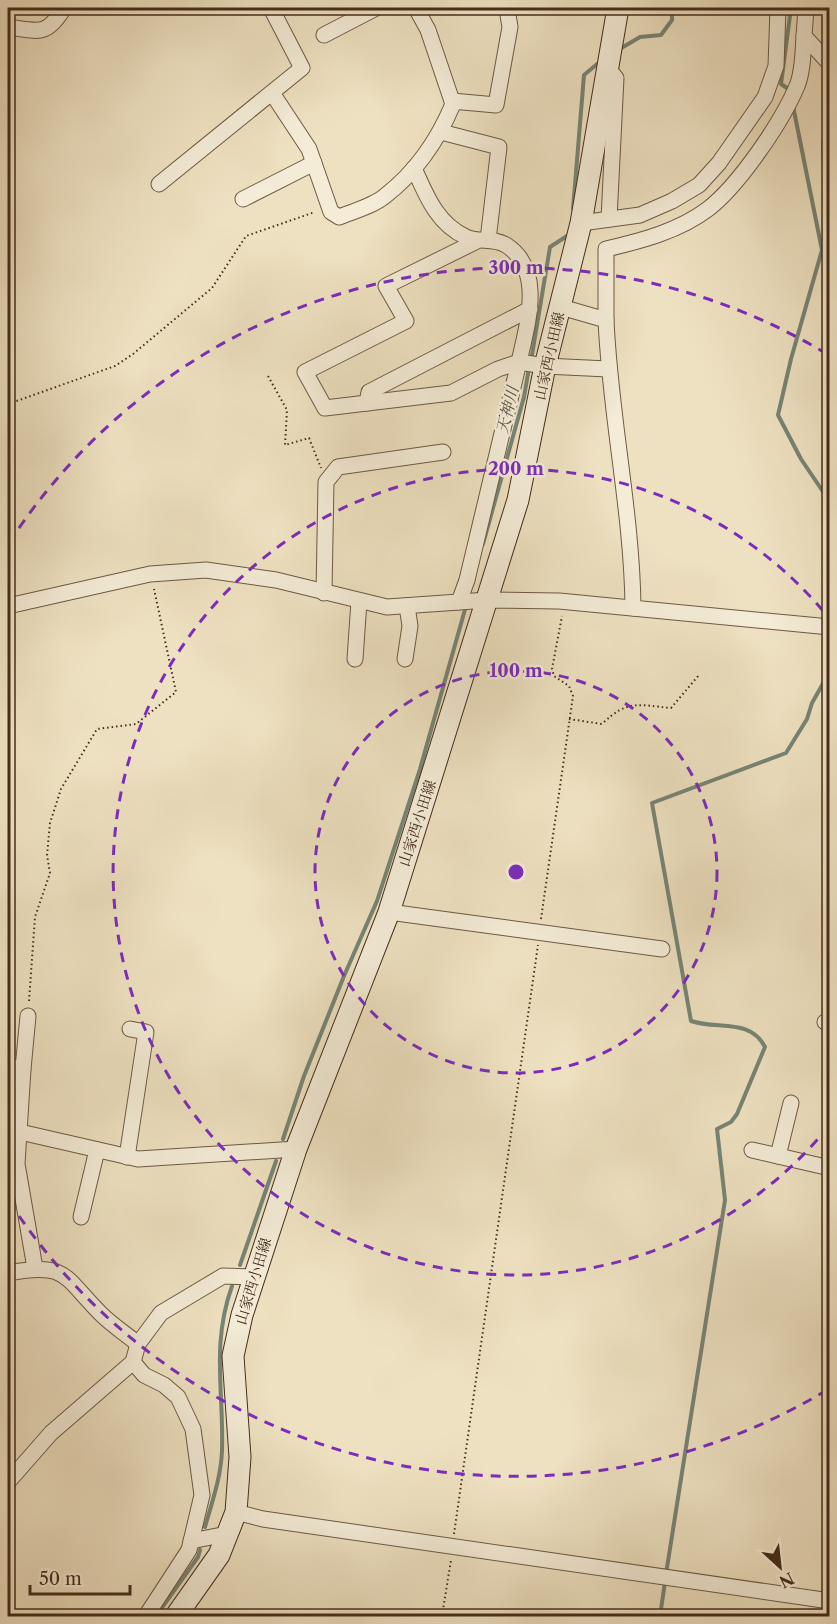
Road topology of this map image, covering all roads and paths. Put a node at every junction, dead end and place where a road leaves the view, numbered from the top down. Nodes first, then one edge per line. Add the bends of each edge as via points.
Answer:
1 (64, 8) edge
2 (271, 8) edge
3 (376, 8) edge
4 (416, 8) edge
5 (618, 8) edge
6 (778, 8) edge
7 (806, 8) edge
8 (507, 9) edge
9 (8, 27) edge
10 (324, 35) dead end
11 (804, 36) junction
12 (830, 64) edge
13 (606, 66) junction
14 (272, 93) junction
15 (452, 101) junction
16 (441, 132) junction
17 (830, 142) edge
18 (830, 156) edge
19 (314, 163) junction
20 (414, 168) junction
21 (159, 184) dead end
22 (243, 199) dead end
23 (329, 207) junction
24 (609, 219) junction
25 (581, 223) junction
26 (483, 241) junction
27 (561, 307) junction
28 (530, 309) junction
29 (606, 320) junction
30 (519, 362) junction
31 (545, 366) junction
32 (608, 369) junction
33 (268, 376) dead end
34 (368, 403) junction
35 (8, 404) edge
36 (443, 452) dead end
37 (326, 482) junction
38 (150, 574) junction
39 (324, 593) junction
40 (488, 600) junction
41 (359, 601) junction
42 (559, 601) junction
43 (459, 602) junction
44 (8, 606) edge
45 (407, 606) junction
46 (633, 608) junction
47 (830, 627) edge
48 (355, 659) dead end
49 (405, 659) dead end
50 (699, 675) dead end
51 (569, 719) junction
52 (389, 912) junction
53 (539, 933) junction
54 (662, 949) dead end
55 (28, 1016) joint
56 (130, 1029) dead end
57 (15, 1067) edge
58 (791, 1103) dead end
59 (20, 1132) junction
60 (296, 1149) junction
61 (97, 1150) junction
62 (752, 1150) dead end
63 (778, 1156) junction
64 (127, 1157) junction
65 (830, 1168) edge
66 (81, 1217) dead end
67 (34, 1268) junction
68 (8, 1273) edge
69 (253, 1278) junction
70 (138, 1344) junction
71 (133, 1362) junction
72 (8, 1482) edge
73 (236, 1512) junction
74 (227, 1534) junction
75 (191, 1540) junction
76 (453, 1547) junction
77 (830, 1601) edge
78 (150, 1610) edge
79 (171, 1617) edge
80 (176, 1617) edge
81 (442, 1617) edge

1 - 9 street via 52,26 41,32
2 - 14 street via 302,68
3 - 10 street
4 - 15 street via 428,30
5 - 13 main road, 山家西小田線
6 - 24 street via 776,66 765,97 719,163 699,185 672,201 640,215
7 - 11 street
8 - 15 street via 510,27 496,105
11 - 12 street
11 - 29 street via 798,85 769,135 727,192 707,210 675,228 606,249
13 - 24 street via 616,78
13 - 25 main road, 山家西小田線
14 - 19 street
14 - 21 street
15 - 16 street
16 - 20 street
16 - 26 street via 499,147
17 - 18 street
19 - 22 street
19 - 23 street
20 - 23 street via 385,197 339,217
20 - 26 street via 438,216 464,237
23 - 35 path via 246,236 212,288 115,366
24 - 25 street
25 - 27 main road, 山家西小田線
26 - 28 street via 504,244 521,258 531,285
26 - 34 street via 386,286 406,321 305,372 325,408
27 - 29 street
27 - 31 main road, 山家西小田線
28 - 30 street
28 - 34 street via 369,392
29 - 32 street
30 - 31 street
30 - 34 street via 451,393
30 - 43 street
31 - 32 street
31 - 40 main road, 山家西小田線 via 518,500
32 - 46 street via 632,543
33 - 37 path via 287,410 285,445 309,438
36 - 37 street via 338,467
37 - 39 street
38 - 39 street via 206,570 276,580
38 - 44 street
38 - 55 path via 176,692 136,724 97,729 61,789 50,823 50,873 35,917
39 - 41 street
40 - 42 street
40 - 43 street
40 - 52 main road, 山家西小田線
41 - 45 street via 387,607
41 - 48 street
42 - 46 street
42 - 51 path via 563,612 552,669 573,696
43 - 45 street
45 - 49 street via 410,627
46 - 47 street
50 - 51 path via 671,708 626,707 602,724
51 - 53 path
52 - 53 street
52 - 60 main road, 山家西小田線
53 - 54 street
53 - 76 path
55 - 57 street
56 - 64 street via 146,1032
57 - 59 street
58 - 63 street
59 - 61 street
59 - 67 street via 18,1181
60 - 64 street via 149,1159
60 - 69 main road, 山家西小田線
61 - 64 street
61 - 66 street
62 - 63 street
63 - 65 street
67 - 68 street
67 - 70 street via 60,1273 76,1283 104,1317
69 - 70 street via 223,1276 161,1313
69 - 73 main road, 山家西小田線 via 233,1356 240,1457
70 - 71 street
71 - 72 street via 51,1433
71 - 75 street via 144,1375 178,1396 193,1429 202,1495
73 - 74 main road, 山家西小田線
73 - 76 street
74 - 75 street
74 - 80 main road, 山家西小田線 via 219,1555
75 - 78 street via 189,1550
76 - 77 street
76 - 81 path
78 - 79 street

